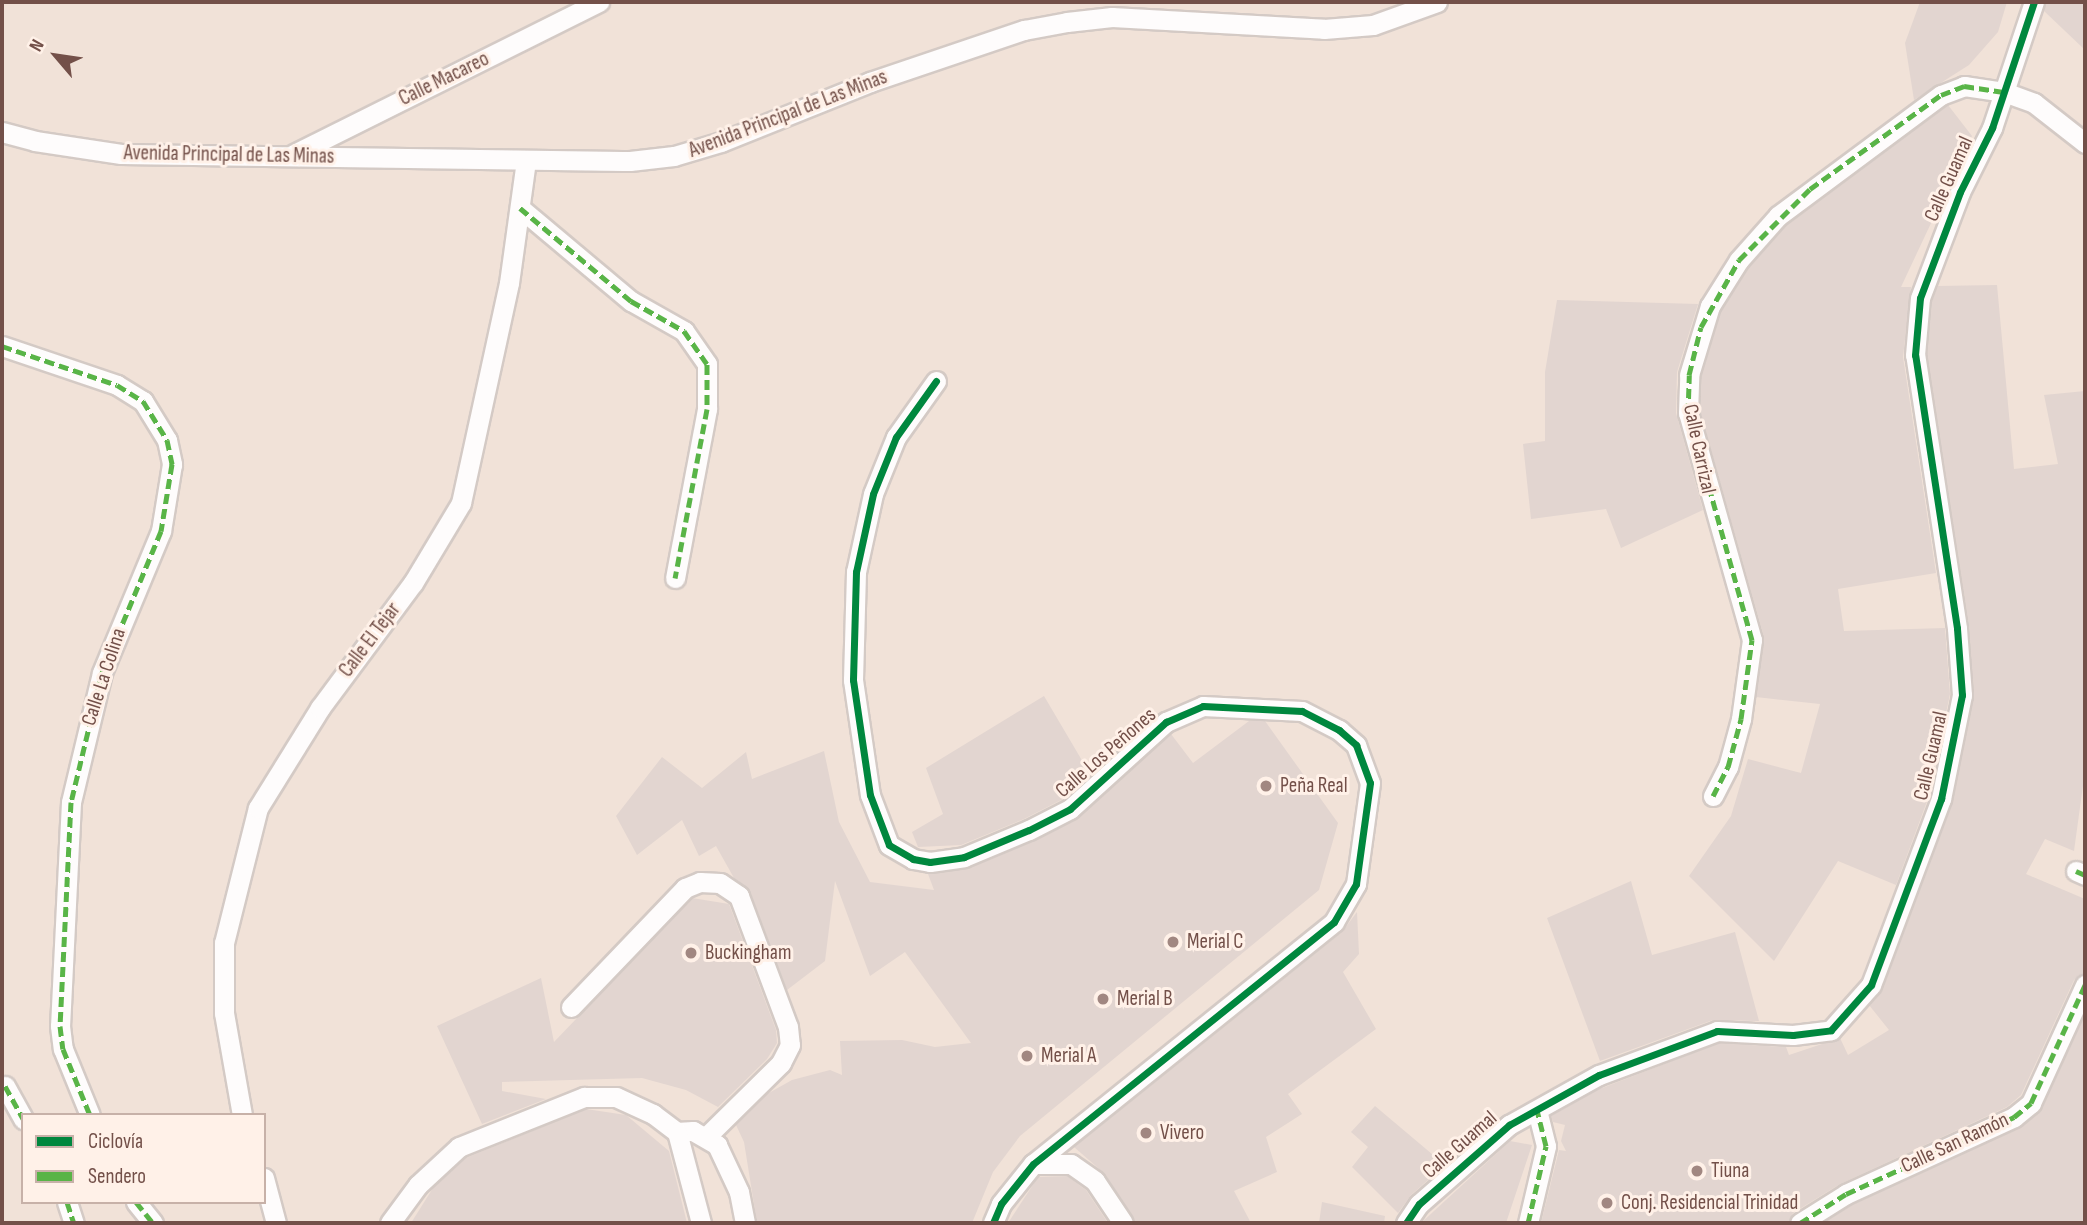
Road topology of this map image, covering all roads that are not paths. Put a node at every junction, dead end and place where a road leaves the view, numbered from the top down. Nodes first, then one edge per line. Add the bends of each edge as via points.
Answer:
1 (599, 2) edge
2 (1437, 2) edge
3 (2034, 2) edge
4 (2004, 92) junction
5 (2, 132) edge
6 (2085, 143) edge
7 (290, 156) junction
8 (526, 160) junction
9 (520, 208) junction
10 (2, 346) edge
11 (936, 381) dead end
12 (675, 578) dead end
13 (1713, 796) dead end
14 (2085, 985) edge
15 (571, 1007) dead end
16 (5, 1086) dead end
17 (1536, 1111) junction
18 (89, 1113) edge
19 (242, 1113) edge
20 (21, 1115) edge
21 (677, 1132) junction
22 (708, 1136) junction
23 (1033, 1164) junction
24 (266, 1186) edge
25 (68, 1204) edge
26 (138, 1204) edge
27 (74, 1223) edge
28 (153, 1223) edge
29 (276, 1223) edge
30 (390, 1223) edge
31 (701, 1223) edge
32 (745, 1223) edge
33 (993, 1223) edge
34 (1123, 1223) edge
35 (1406, 1223) edge
36 (1528, 1223) edge
37 (1800, 1223) edge

1 - 7 street, Calle Macareo
2 - 8 street, Avenida Principal de Las Minas via 1373,25 1324,29 1223,27 1112,17 1067,22 1024,30 870,82 780,120 674,156 592,163
3 - 4 street, Calle Guamal
4 - 6 street, Calle Carrizal via 2034,103
4 - 13 street, Calle Carrizal via 1964,86 1941,95 1810,188 1739,260 1710,306 1689,375 1688,413 1752,640 1741,719 1728,767
4 - 17 street, Calle Guamal via 1931,266 1918,312 1915,355 1957,628 1962,695 1941,799 1871,985 1831,1030 1793,1035 1717,1031 1695,1037 1599,1075
5 - 7 street, Avenida Principal de Las Minas via 121,154
7 - 8 street, Avenida Principal de Las Minas
8 - 9 street, Calle El Tejar
9 - 12 street via 631,301 684,331 707,364 707,409
9 - 19 street, Calle El Tejar via 509,283 461,503 413,583 320,708 258,808 225,943 224,1013
10 - 18 street, Calle La Colina via 117,385 143,401 167,440 172,464 160,531 102,673 71,802 60,1026 63,1049
11 - 23 street, Calle Los Peñones via 909,414 884,466 862,535 855,584 853,680 858,727 870,795 889,845 913,859 930,862 964,857 1029,830 1070,809 1166,722 1203,706 1302,711 1339,730 1356,745 1370,783 1356,884 1334,922
14 - 37 street, Calle San Ramón via 2031,1103 2014,1117 1846,1194
15 - 22 street via 685,888 700,882 720,883 738,896 788,1027 790,1045 781,1063
16 - 20 street
17 - 35 street, Calle Guamal via 1509,1125 1419,1204
17 - 36 street via 1546,1146
21 - 22 street
21 - 30 street via 653,1114 616,1097 584,1097 459,1147 418,1185
21 - 31 street
22 - 32 street via 728,1165
23 - 33 street, Calle Los Peñones via 1001,1204
23 - 34 street via 1071,1164 1095,1181
24 - 29 street
25 - 27 street
26 - 28 street

